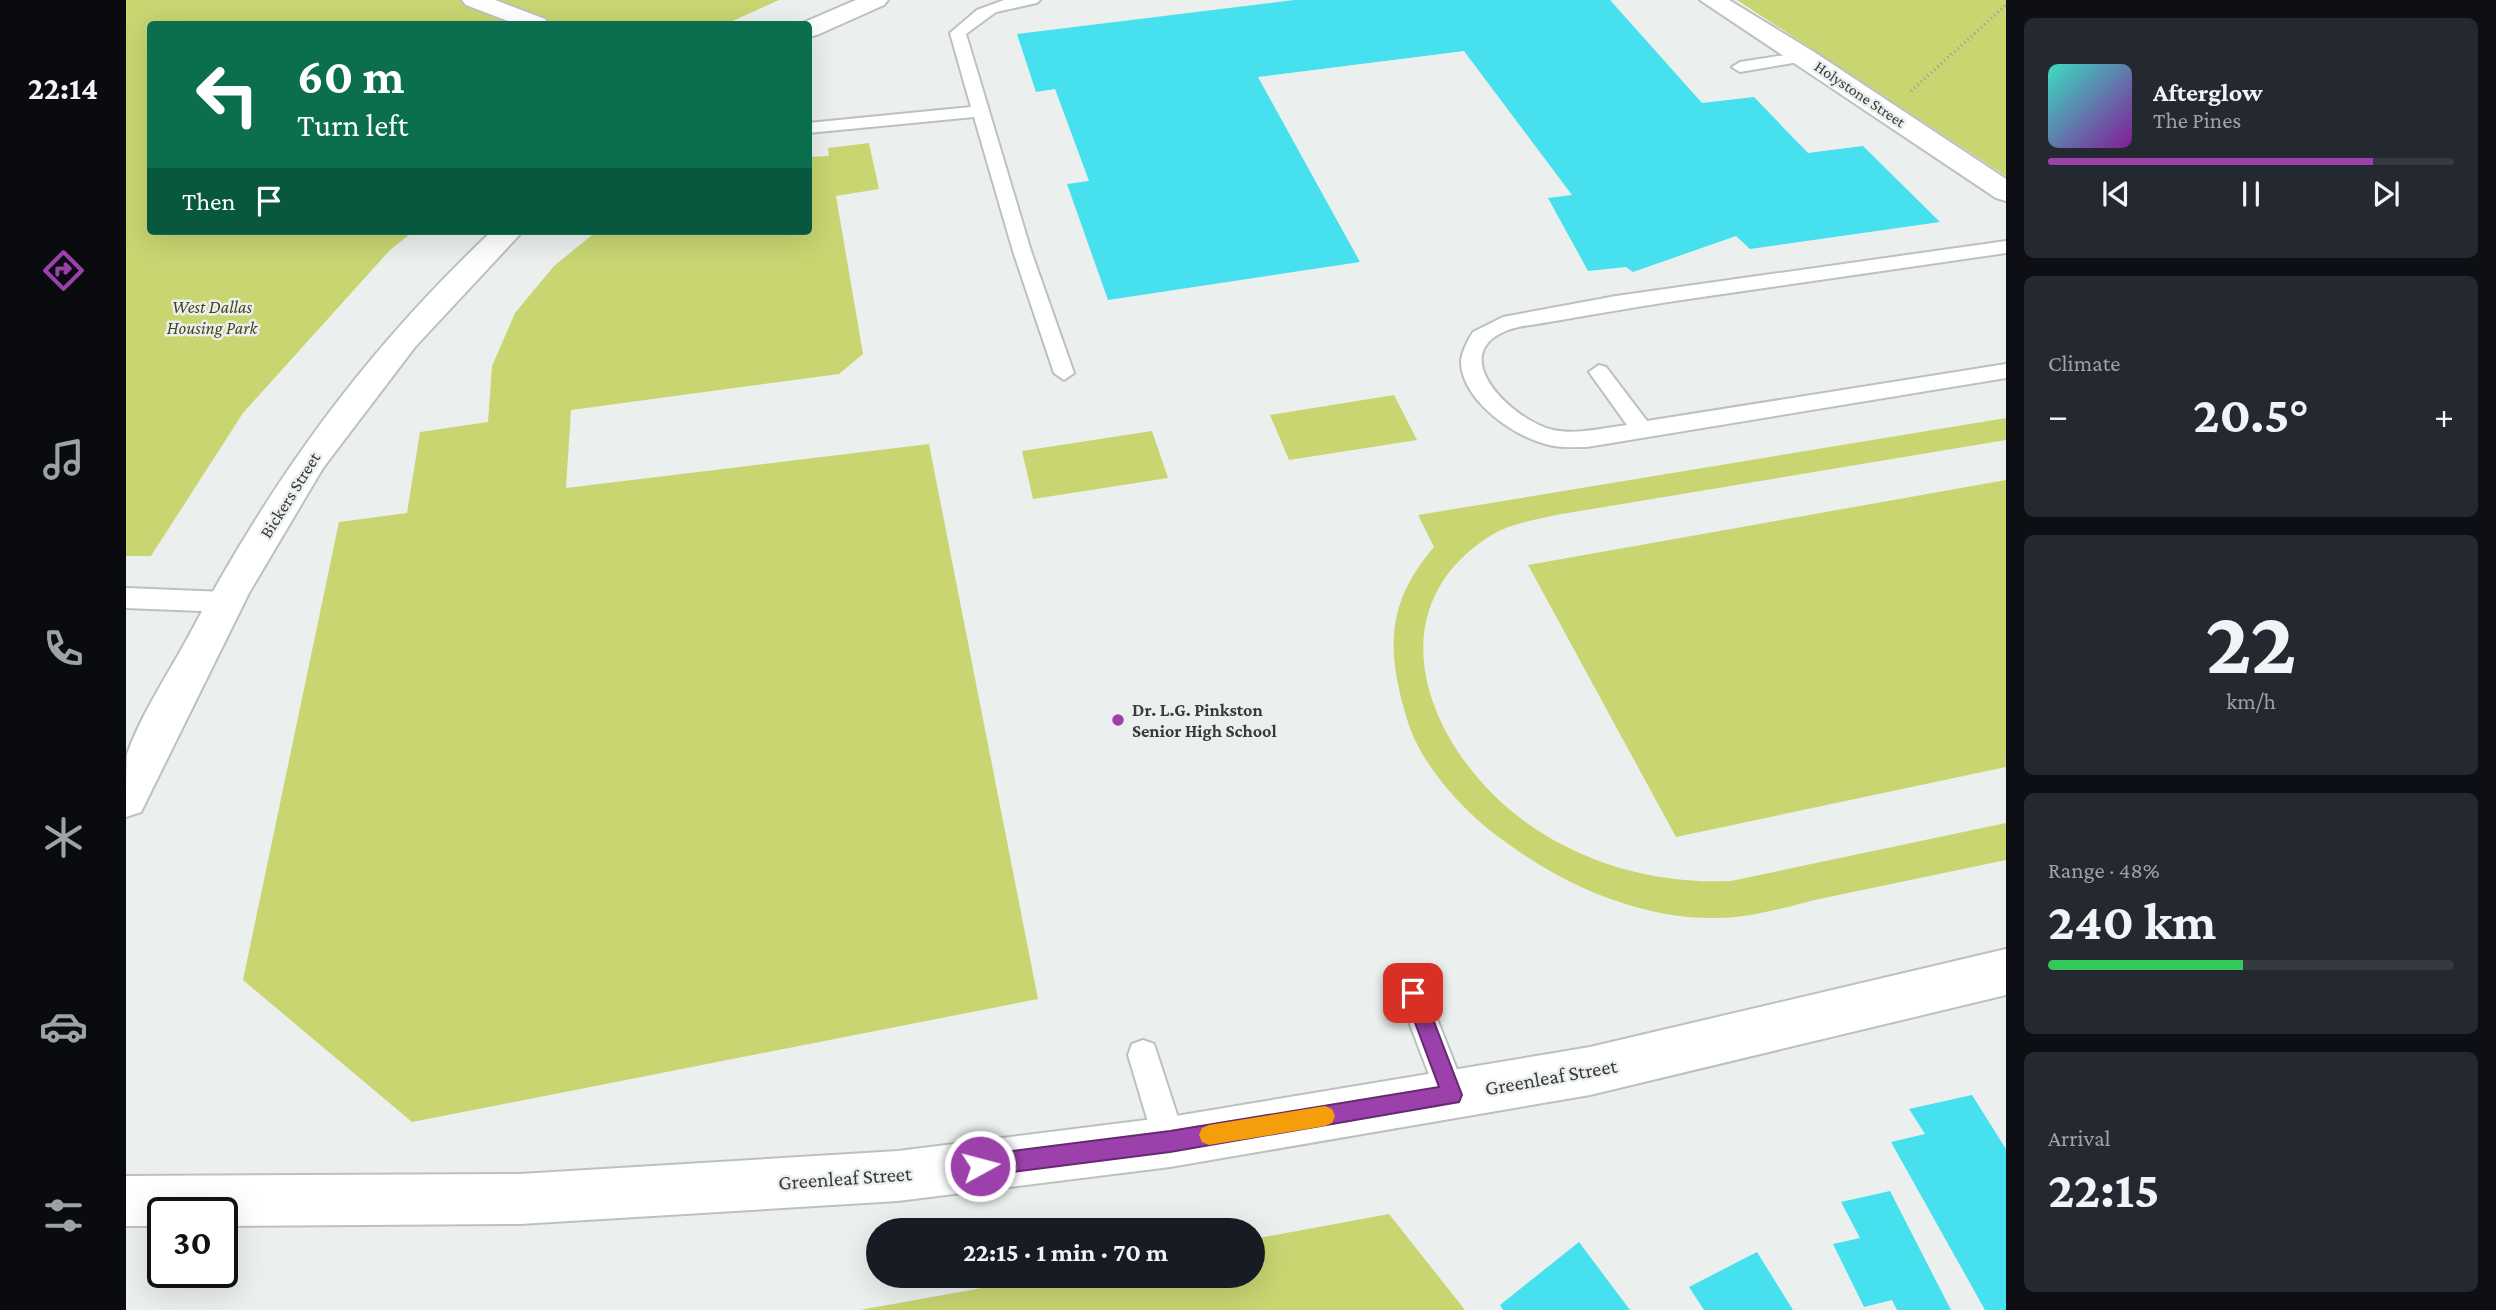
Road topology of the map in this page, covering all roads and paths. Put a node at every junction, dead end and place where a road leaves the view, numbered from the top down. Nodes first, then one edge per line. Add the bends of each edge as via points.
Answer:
1 (474, 0) edge
2 (876, 0) edge
3 (1032, 0) edge
4 (1712, 0) edge
5 (2006, 5) edge
6 (528, 21) edge
7 (812, 28) edge
8 (1805, 57) junction
9 (1740, 67) dead end
10 (1907, 95) dead end
11 (983, 111) junction
12 (812, 128) edge
13 (2006, 192) edge
14 (505, 235) edge
15 (2006, 247) edge
16 (2006, 371) edge
17 (1600, 372) dead end
18 (1064, 373) dead end
19 (1642, 430) junction
20 (126, 598) edge
21 (225, 602) junction
22 (126, 798) edge
23 (2006, 972) edge
24 (1413, 993) dead end
25 (1143, 1055) dead end
26 (1452, 1095) junction
27 (1170, 1142) junction
28 (126, 1201) edge

1 - 6 street
2 - 7 street
3 - 11 lane via 986,9 958,33
4 - 8 street, Holystone Street
5 - 10 path
8 - 9 lane
8 - 13 street, Holystone Street
11 - 12 lane
11 - 18 lane via 1022,251
14 - 21 street, Bickers Street via 369,380 310,459
15 - 19 lane via 1616,303 1503,324 1480,337 1471,360 1474,375 1511,421 1551,439 1587,439
16 - 19 lane
17 - 19 lane
20 - 21 lane
21 - 22 street, Bickers Street
23 - 26 street, Greenleaf Street via 1590,1072
24 - 26 lane
25 - 27 lane
26 - 27 street, Greenleaf Street
27 - 28 street, Greenleaf Street via 898,1176 520,1199

